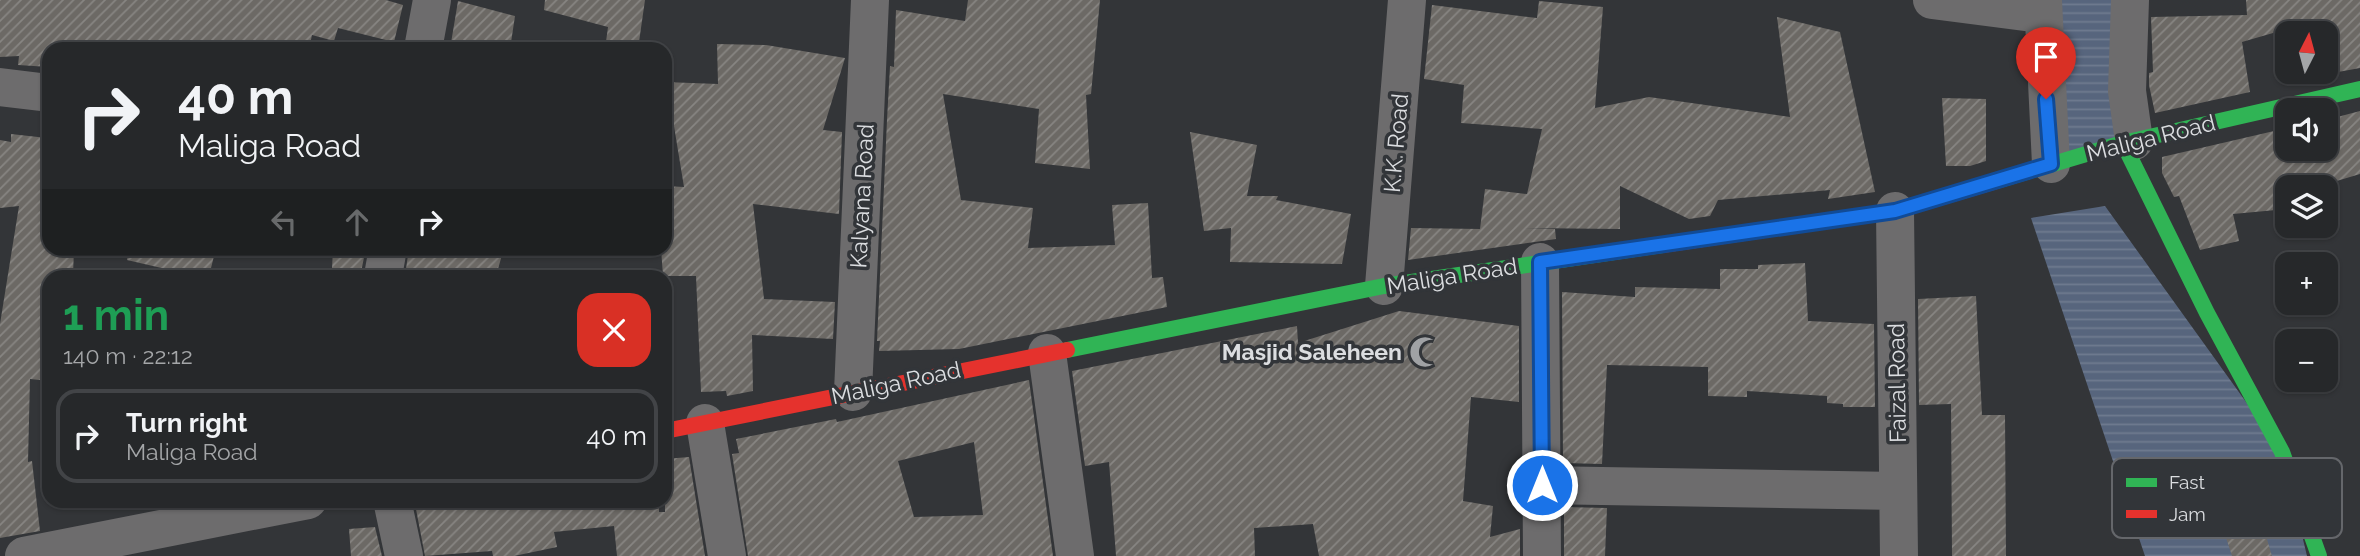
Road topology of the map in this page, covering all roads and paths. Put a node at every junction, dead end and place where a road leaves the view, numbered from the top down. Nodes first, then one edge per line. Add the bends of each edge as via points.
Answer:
1 (432, 0) edge
2 (870, 0) edge
3 (1406, 0) edge
4 (1932, 0) edge
5 (2130, 0) edge
6 (2042, 7) edge
7 (425, 42) edge
8 (0, 88) edge
9 (2360, 89) edge
10 (42, 92) edge
11 (2128, 142) junction
12 (2051, 164) junction
13 (1895, 211) junction
14 (1540, 262) junction
15 (1384, 286) junction
16 (1047, 353) junction
17 (853, 392) junction
18 (705, 423) junction
19 (672, 430) edge
20 (2285, 458) edge
21 (1542, 485) junction
22 (1898, 491) junction
23 (269, 508) edge
24 (394, 508) edge
25 (2313, 538) edge
26 (38, 555) edge
27 (404, 556) edge
28 (727, 556) edge
29 (1075, 556) edge
30 (1542, 556) edge
31 (1899, 556) edge
32 (2319, 556) edge

1 - 7 street
2 - 17 street, Kalyana Road
3 - 15 street, K.K. Road
4 - 6 street
5 - 11 street
6 - 12 street
8 - 10 street
9 - 11 street, Maliga Road
11 - 12 street, Maliga Road
11 - 20 street via 2207,313
12 - 13 street, Maliga Road
13 - 14 street, Maliga Road
13 - 22 street, Faizal Road
14 - 15 street, Maliga Road
14 - 21 street
15 - 16 street, Maliga Road
16 - 17 street, Maliga Road
16 - 29 street
17 - 18 street, Maliga Road
18 - 19 street, Maliga Road
18 - 28 street
21 - 22 street
21 - 30 street
22 - 31 street, Faizal Road
23 - 26 street
24 - 27 street
25 - 32 street

